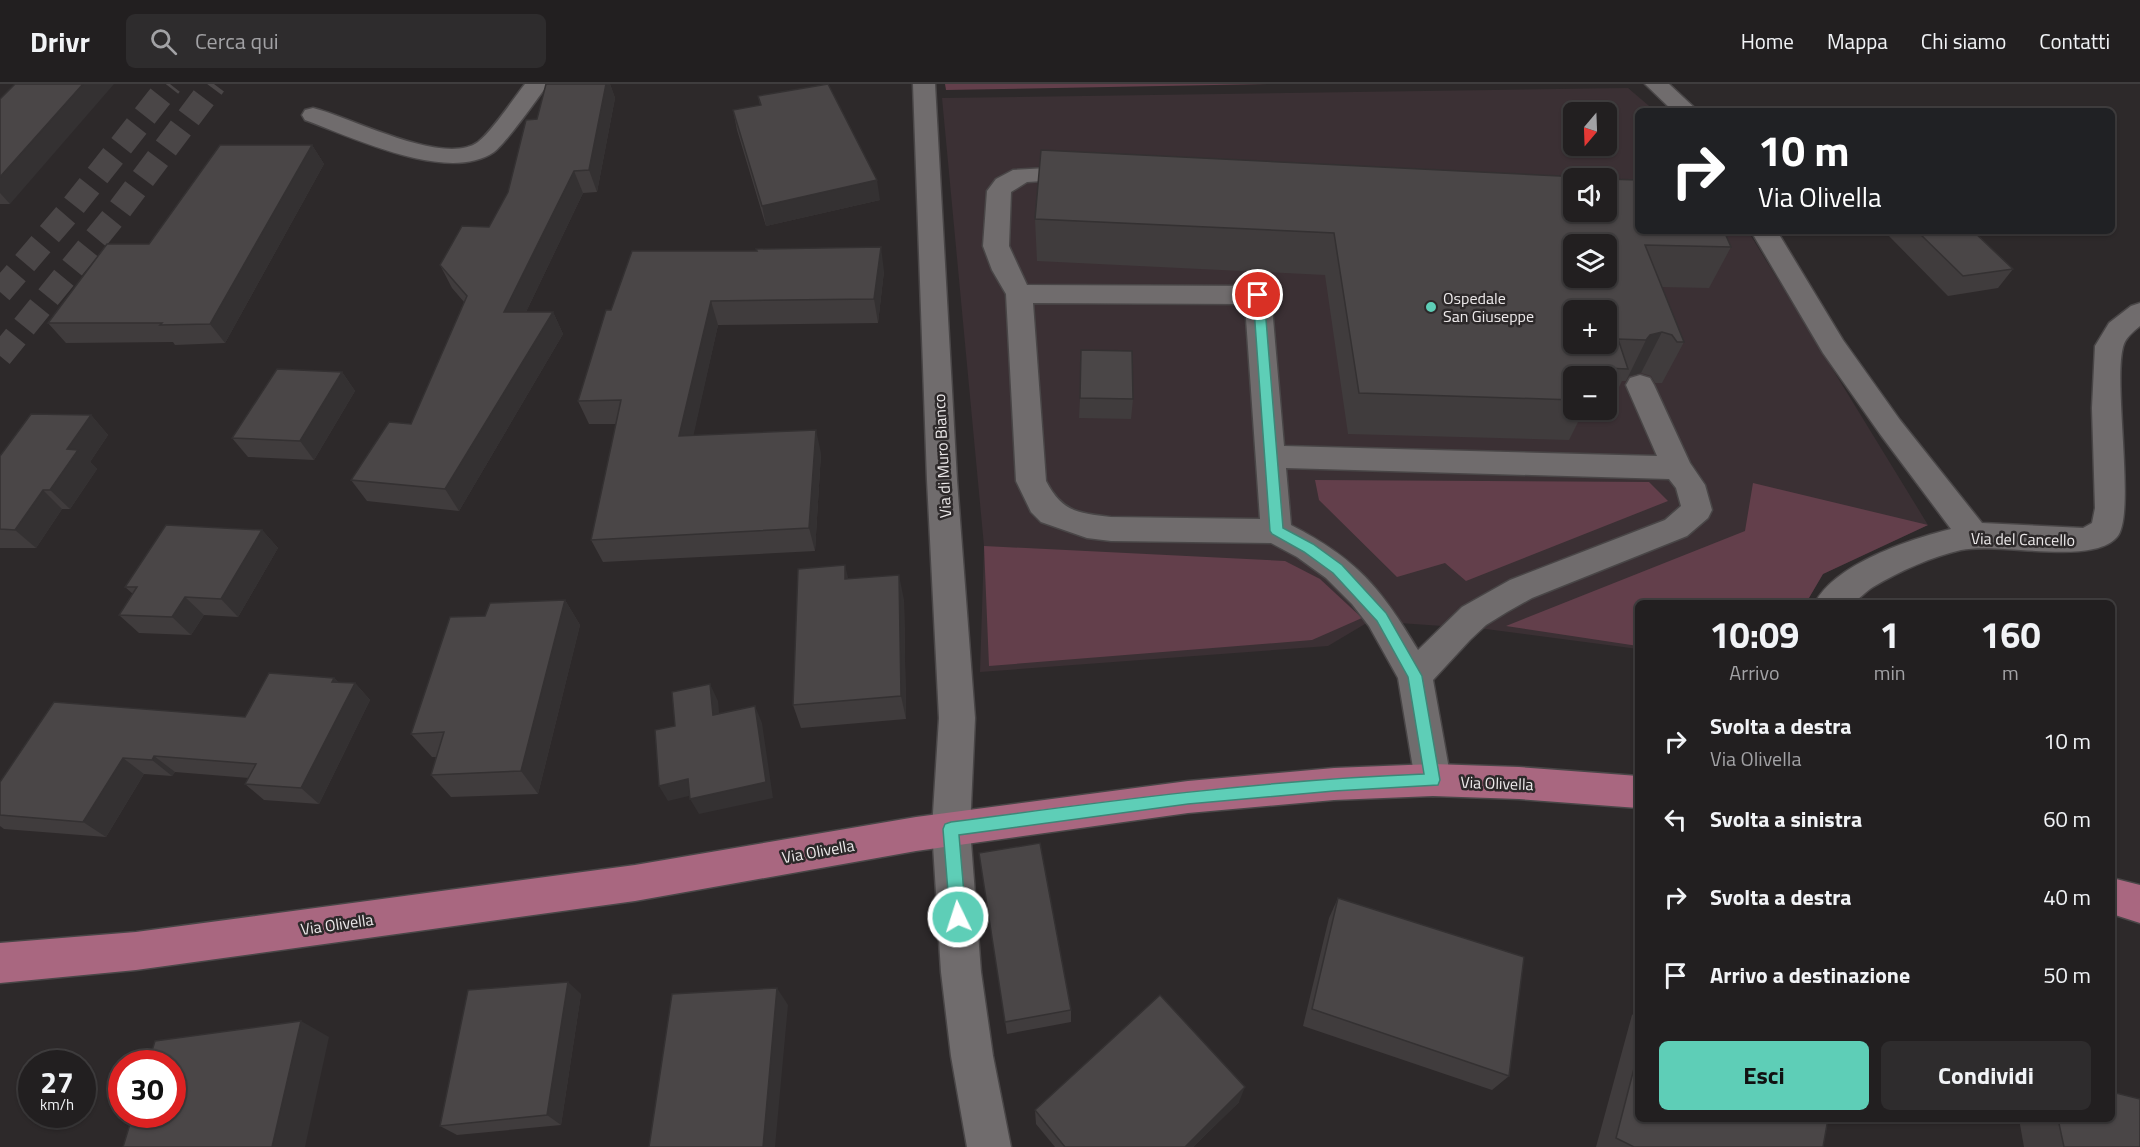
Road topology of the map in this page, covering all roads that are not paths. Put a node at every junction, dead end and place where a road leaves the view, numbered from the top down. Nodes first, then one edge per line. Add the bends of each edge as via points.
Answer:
1 (537, 84) edge
2 (924, 84) edge
3 (1656, 84) edge
4 (1684, 108) edge
5 (313, 115) dead end
6 (1103, 173) edge
7 (1766, 234) edge
8 (1019, 294) junction
9 (2140, 312) edge
10 (1640, 385) edge
11 (1271, 457) junction
12 (1677, 468) junction
13 (1276, 531) junction
14 (1974, 536) junction
15 (1835, 600) edge
16 (1415, 676) junction
17 (1433, 780) junction
18 (1635, 792) edge
19 (951, 829) junction
20 (2115, 897) edge
21 (2140, 904) edge
22 (0, 963) edge
23 (989, 1147) edge

1 - 5 street via 487,146 459,157 422,152
2 - 19 street, Via di Muro Bianco via 957,718
3 - 4 street
6 - 8 street via 1022,175 1002,187 998,195 996,246
7 - 14 street via 1833,346
8 - 11 street via 1258,295
8 - 13 street via 1031,481 1041,504 1068,521 1101,528
9 - 14 street, Via del Cancello via 2119,329 2109,346 2106,408 2110,508 2106,529 2084,540
10 - 12 street
11 - 12 street
11 - 13 street
12 - 16 street via 1690,485 1697,510 1676,528 1495,603 1458,630
13 - 16 street via 1322,557 1351,581 1382,617
14 - 15 street, Via del Cancello via 1946,543 1870,574
16 - 17 street
17 - 18 main road, Via Olivella
17 - 19 main road, Via Olivella via 1188,797
19 - 22 main road, Via Olivella via 624,885 136,951
19 - 23 street, Via di Muro Bianco via 961,972
20 - 21 main road

